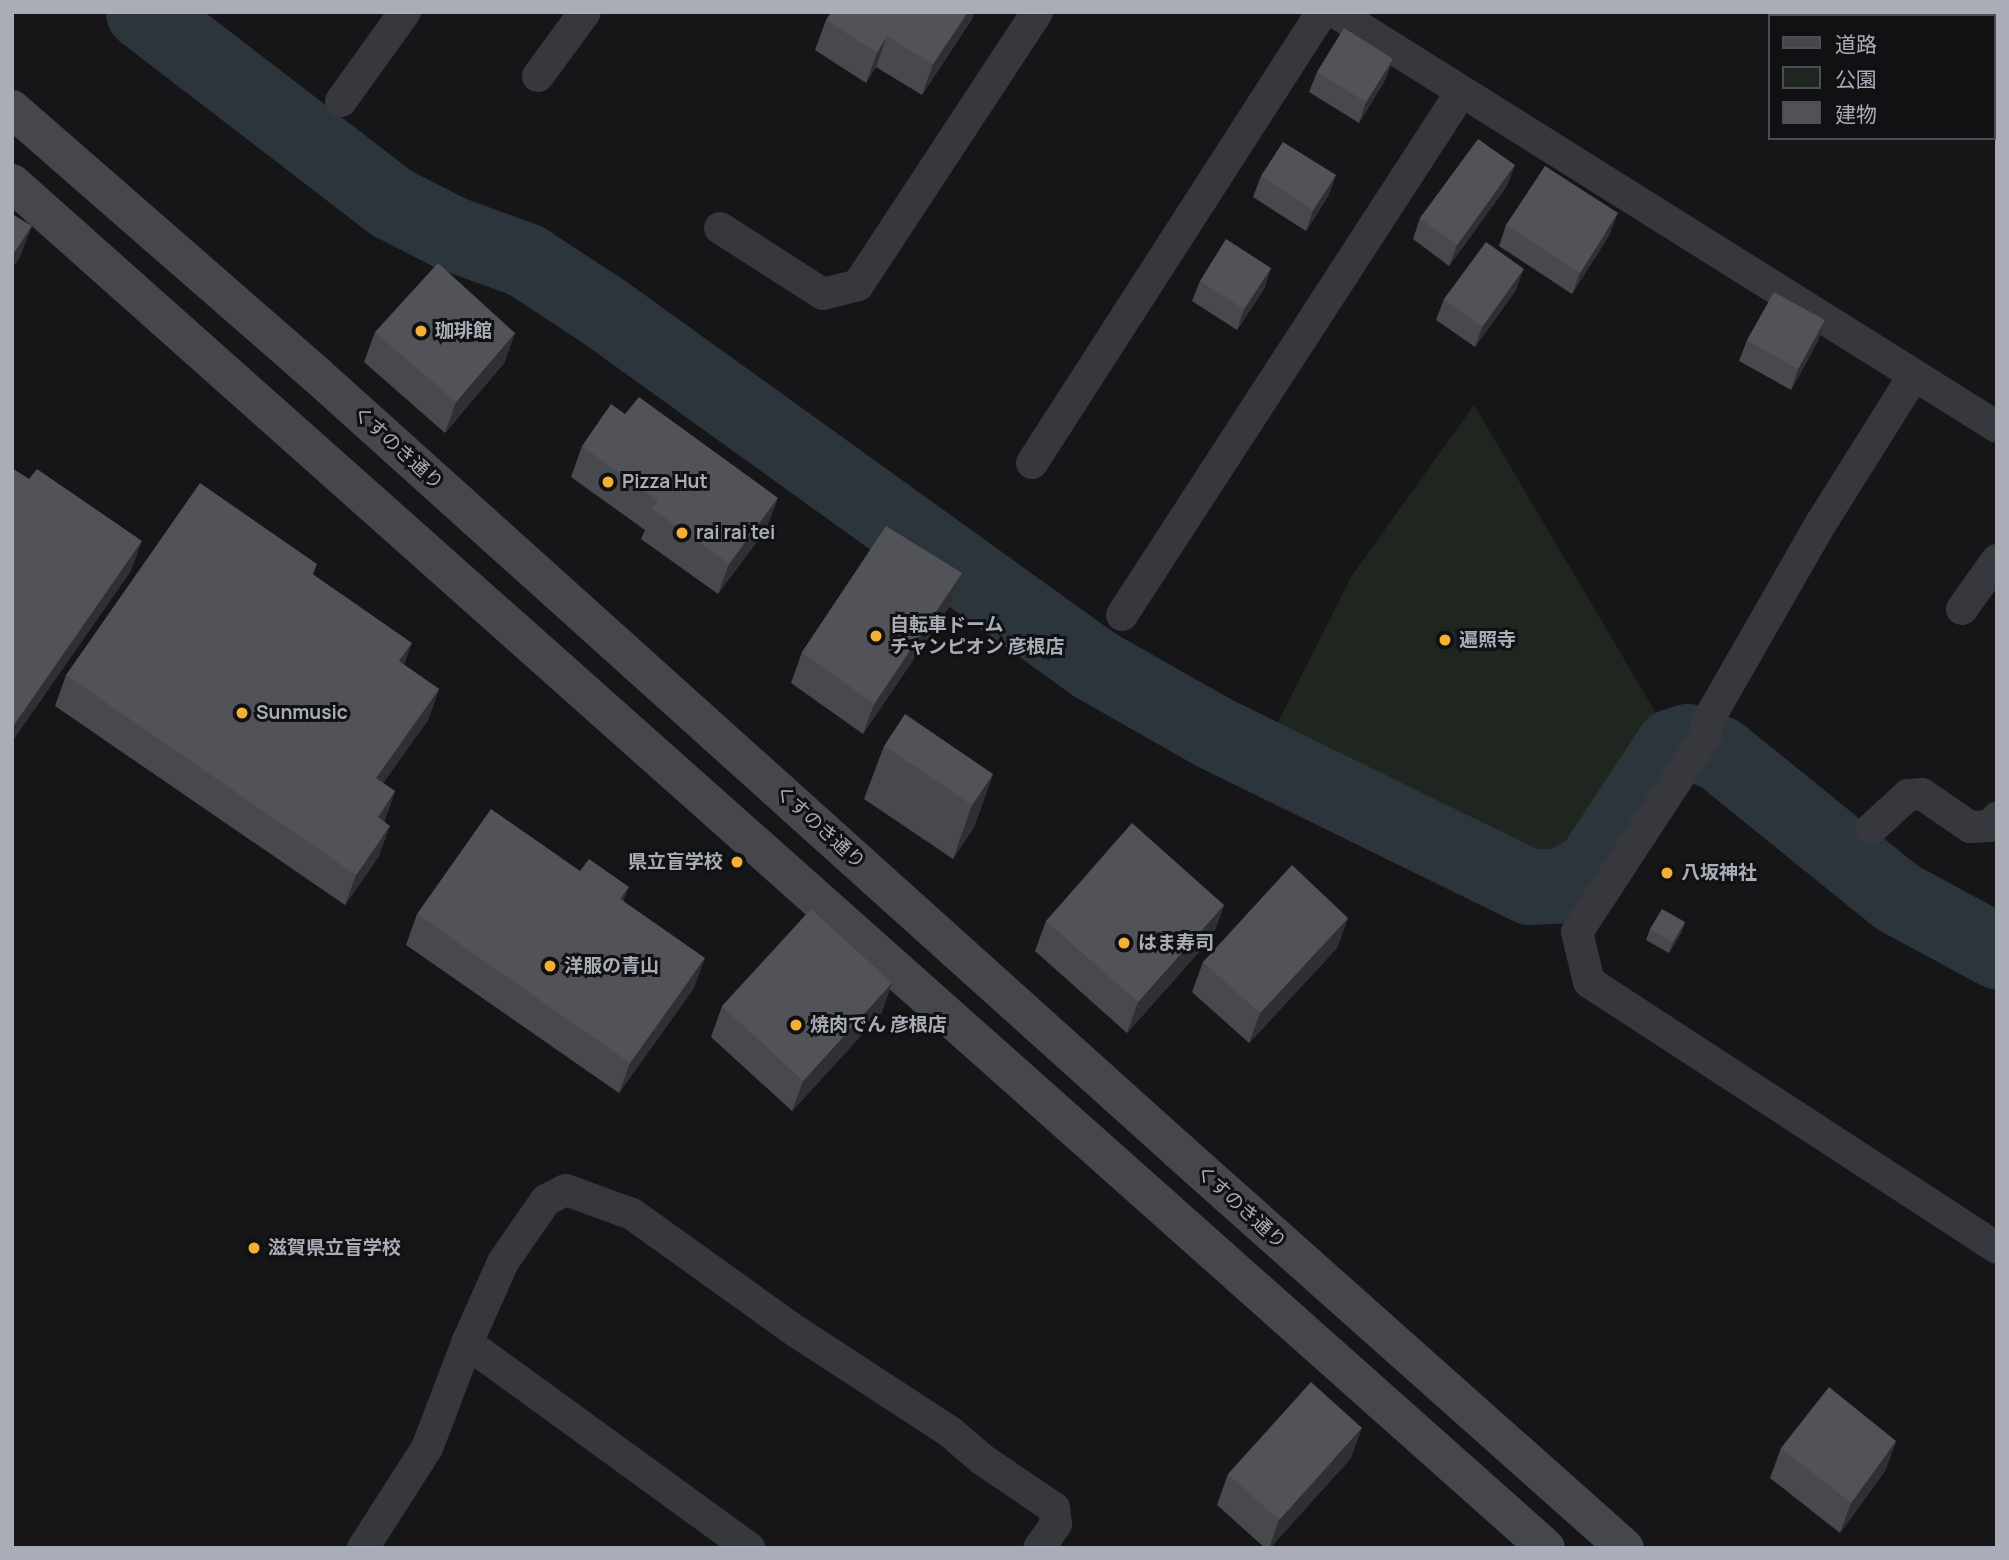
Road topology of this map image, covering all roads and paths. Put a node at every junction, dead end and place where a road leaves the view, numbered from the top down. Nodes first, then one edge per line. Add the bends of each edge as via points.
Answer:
1 (405, 12) edge
2 (585, 12) edge
3 (1037, 12) edge
4 (1322, 12) edge
5 (1352, 17) edge
6 (538, 76) dead end
7 (1460, 94) junction
8 (341, 101) dead end
9 (12, 109) edge
10 (12, 183) edge
11 (720, 228) dead end
12 (1913, 375) junction
13 (1997, 427) edge
14 (1032, 463) dead end
15 (1997, 560) edge
16 (1962, 609) dead end
17 (1122, 615) dead end
18 (1997, 818) edge
19 (1871, 829) dead end
20 (1997, 1248) edge
21 (467, 1343) junction
22 (375, 1543) edge
23 (749, 1548) edge
24 (1039, 1548) edge
25 (1546, 1548) edge
26 (1625, 1548) edge

1 - 8 street
2 - 6 street
3 - 11 street via 858,285 823,294
4 - 14 street
5 - 7 street
7 - 12 street
7 - 17 street
9 - 26 main road, くすのき通り via 318,376
10 - 25 main road
12 - 13 street
12 - 20 street via 1821,523 1707,722 1698,748 1577,932 1589,982
15 - 16 street
18 - 19 street via 1990,826 1970,827 1922,794 1908,795
21 - 22 street via 427,1448
21 - 23 street
21 - 24 street via 503,1262 547,1200 566,1191 583,1194 632,1213 1054,1508 1056,1524

